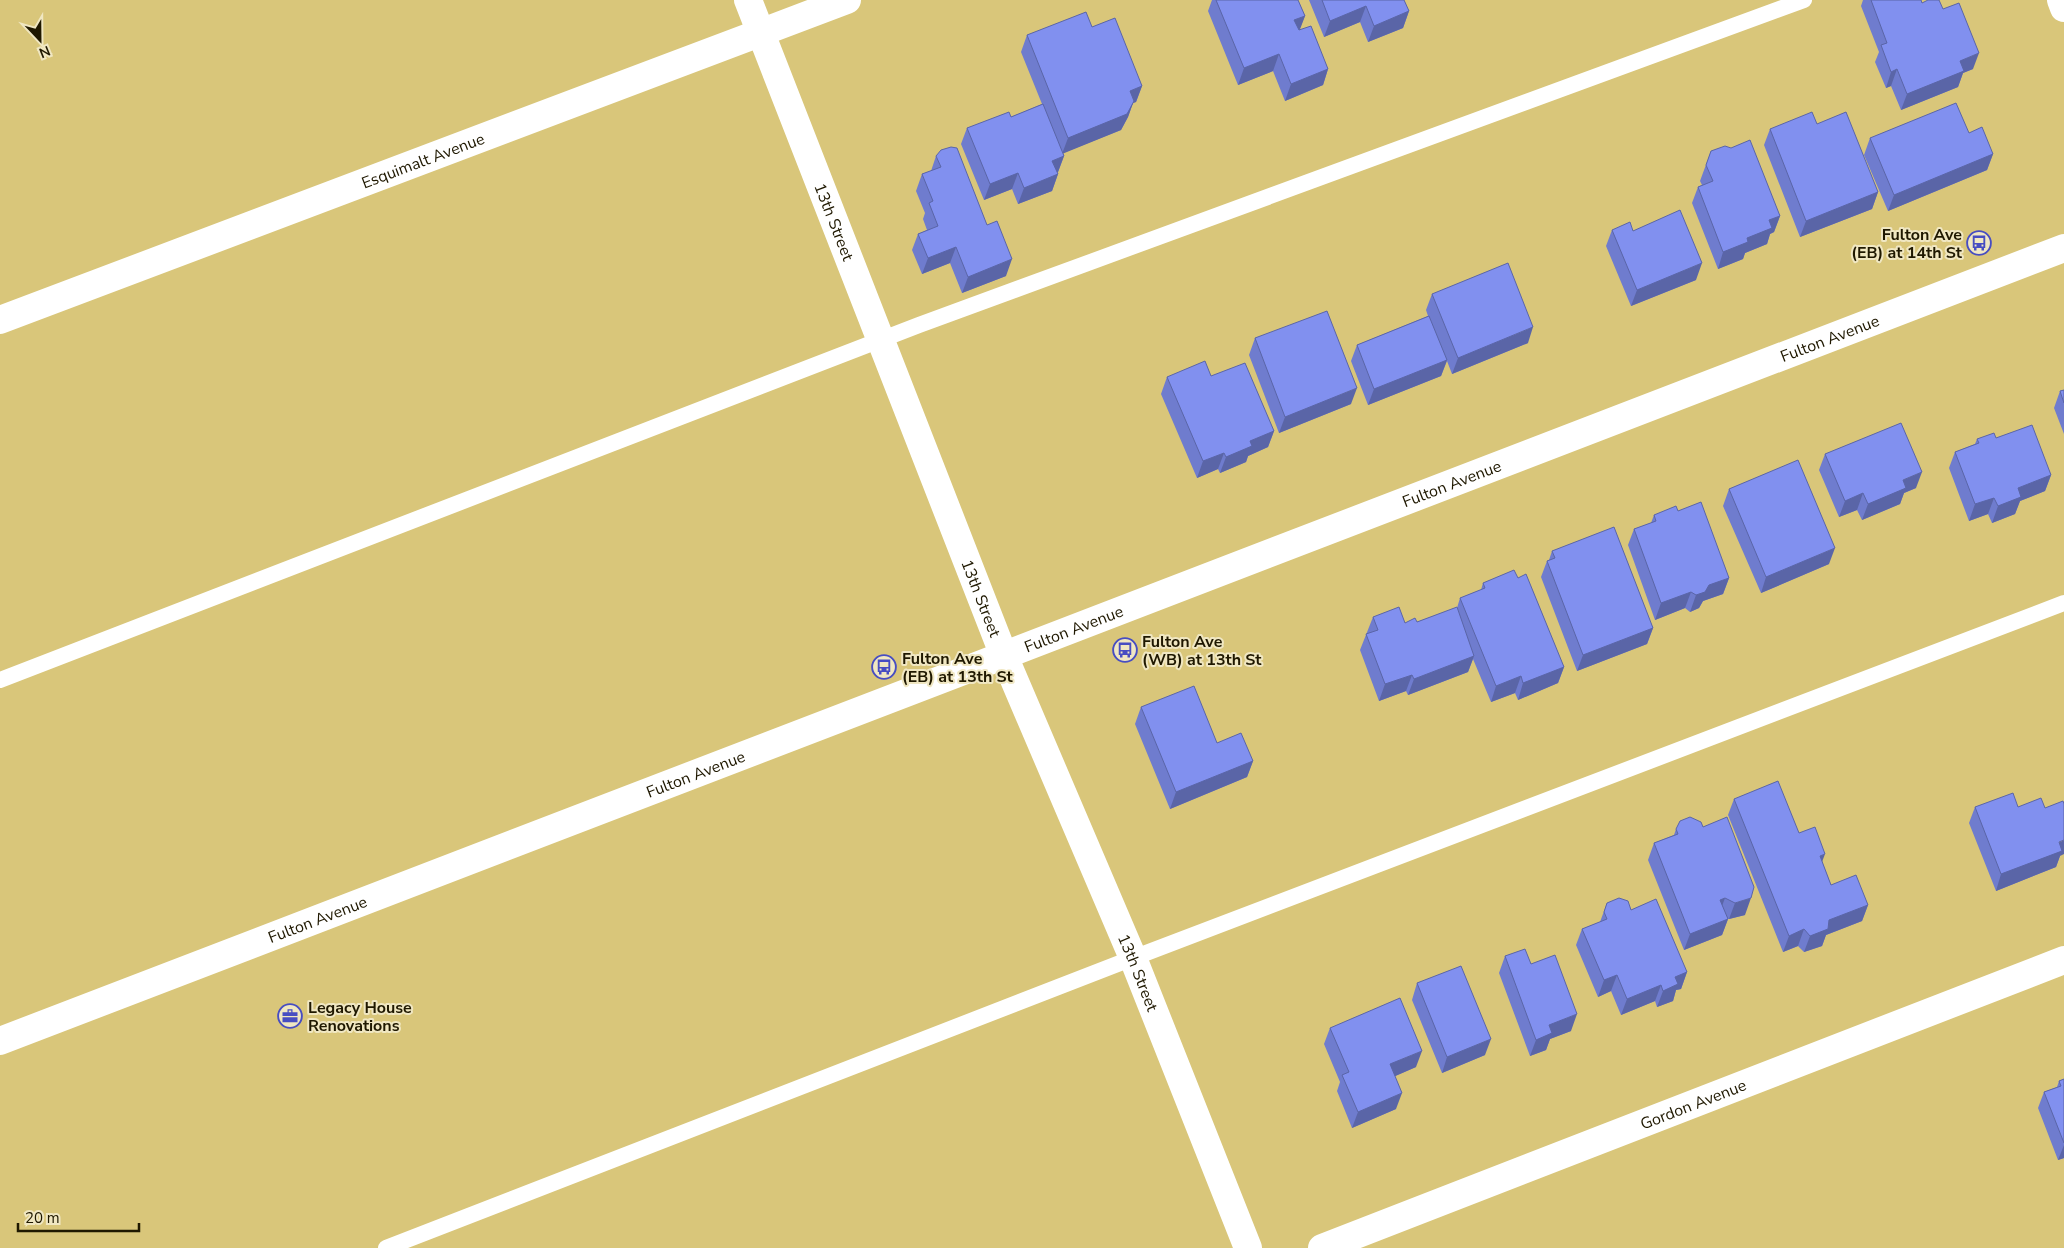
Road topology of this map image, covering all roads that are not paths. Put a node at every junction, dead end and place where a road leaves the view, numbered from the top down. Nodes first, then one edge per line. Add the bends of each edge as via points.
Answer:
1 (748, 0) edge
2 (847, 0) edge
3 (1804, 0) edge
4 (2061, 0) edge
5 (2064, 8) edge
6 (760, 34) junction
7 (2064, 248) edge
8 (0, 320) edge
9 (880, 340) junction
10 (2064, 603) edge
11 (1004, 656) junction
12 (0, 680) edge
13 (1133, 958) junction
14 (2064, 960) edge
15 (0, 1041) edge
16 (386, 1248) edge
17 (1248, 1248) edge
18 (1322, 1248) edge

1 - 6 street, 13th Street
2 - 6 street, Esquimalt Avenue
3 - 9 lane
4 - 5 street
6 - 8 street, Esquimalt Avenue
6 - 9 street, 13th Street
7 - 11 street, Fulton Avenue
9 - 11 street, 13th Street
9 - 12 lane
10 - 13 lane
11 - 13 street, 13th Street
11 - 15 street, Fulton Avenue
13 - 16 lane
13 - 17 street, 13th Street
14 - 18 street, Gordon Avenue

